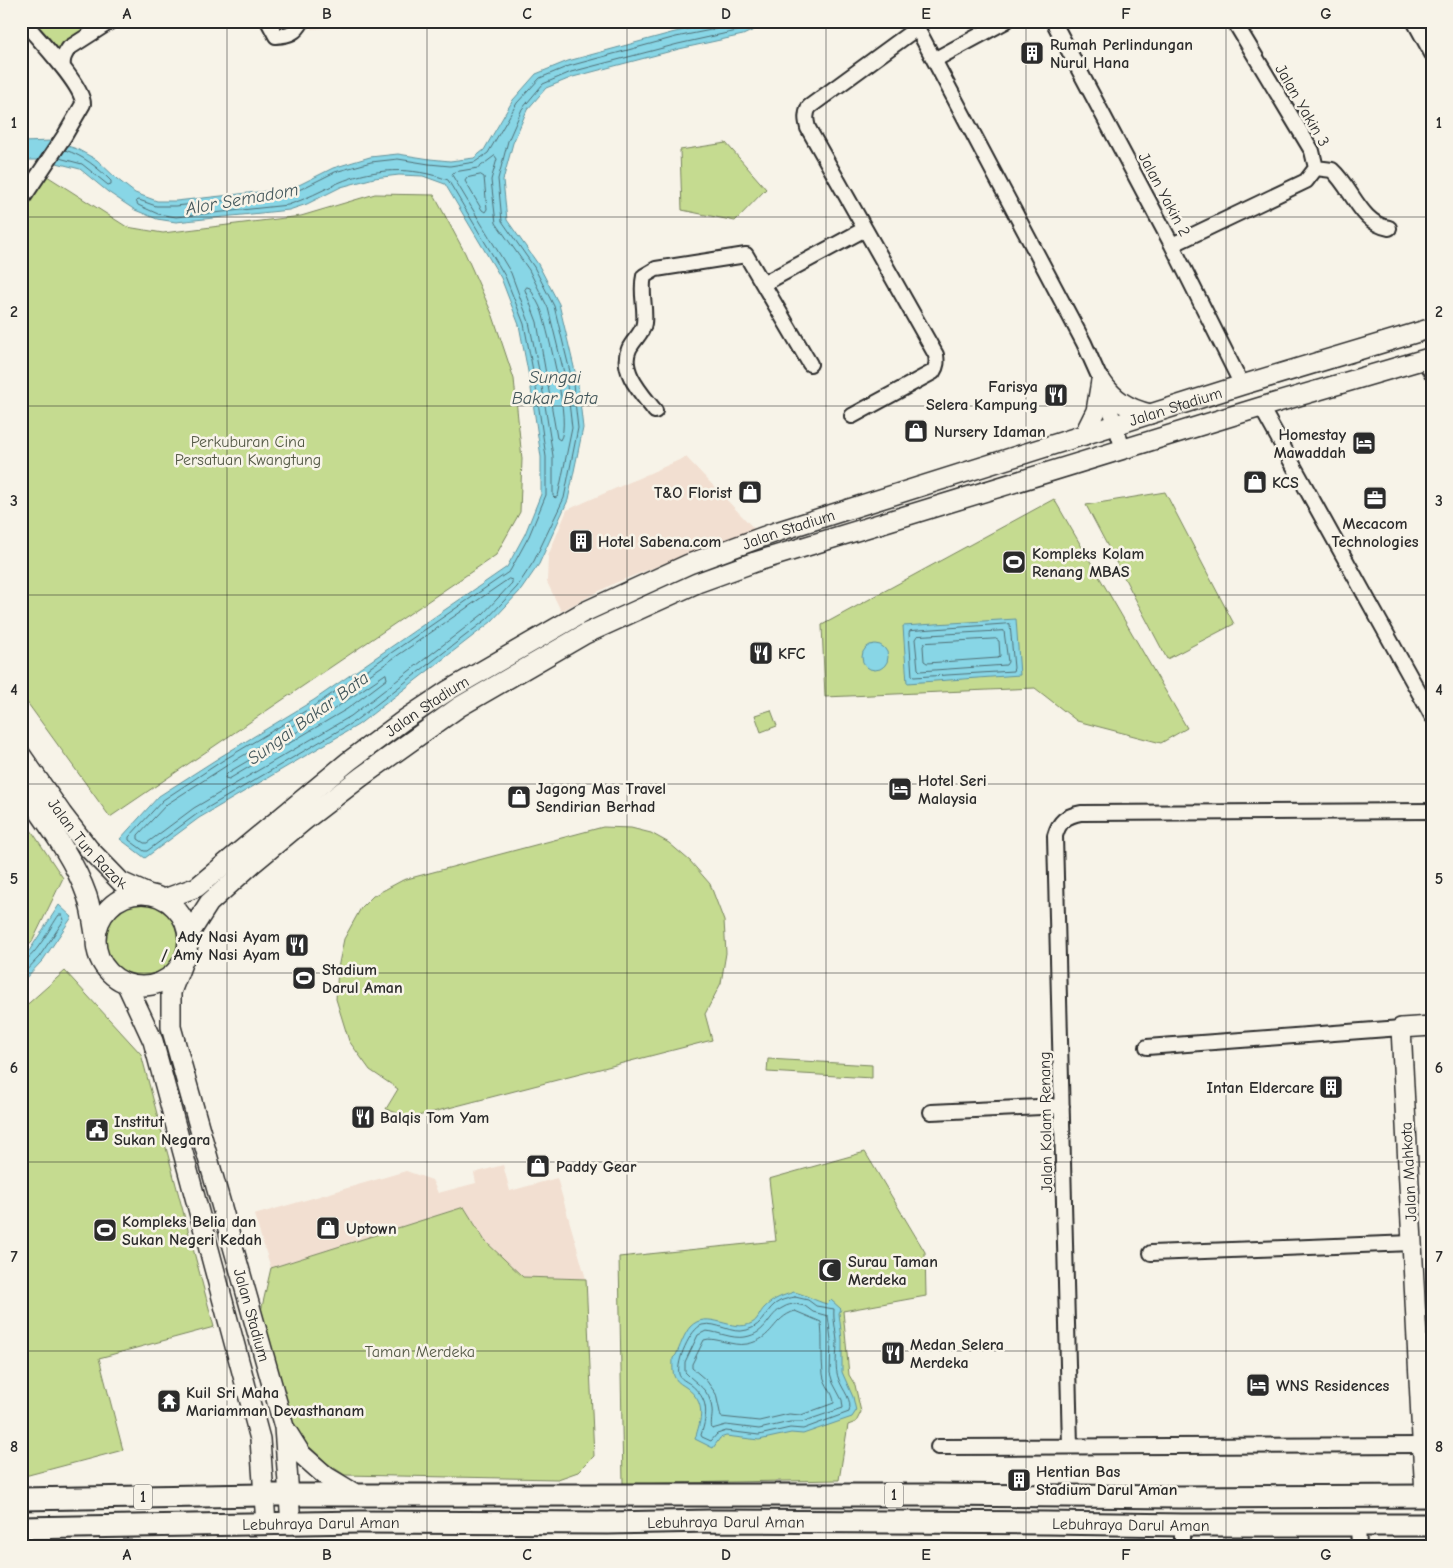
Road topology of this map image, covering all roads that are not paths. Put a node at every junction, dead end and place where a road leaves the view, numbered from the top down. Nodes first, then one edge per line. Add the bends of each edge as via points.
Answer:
1 (23, 21) edge
2 (111, 21) edge
3 (268, 21) edge
4 (302, 21) edge
5 (1006, 21) edge
6 (1053, 21) edge
7 (1234, 21) edge
8 (1414, 21) edge
9 (916, 25) edge
10 (1432, 54) edge
11 (934, 60) junction
12 (63, 68) junction
13 (1316, 168) junction
14 (21, 201) edge
15 (1390, 228) dead end
16 (865, 229) junction
17 (1172, 245) junction
18 (763, 284) junction
19 (1432, 328) edge
20 (1429, 363) edge
21 (810, 364) dead end
22 (1101, 381) junction
23 (1242, 384) junction
24 (1261, 407) junction
25 (655, 411) dead end
26 (1150, 414) junction
27 (852, 416) dead end
28 (1115, 425) junction
29 (1084, 435) junction
30 (1123, 449) junction
31 (1432, 716) edge
32 (21, 755) edge
33 (21, 786) edge
34 (1432, 811) edge
35 (156, 896) junction
36 (95, 934) junction
37 (188, 936) junction
38 (181, 966) junction
39 (126, 984) junction
40 (1432, 1026) edge
41 (1401, 1028) junction
42 (1147, 1047) dead end
43 (1062, 1106) junction
44 (931, 1112) dead end
45 (1412, 1242) junction
46 (1151, 1253) dead end
47 (284, 1427) junction
48 (1422, 1445) junction
49 (1070, 1446) junction
50 (938, 1447) dead end
51 (265, 1495) junction
52 (289, 1495) junction
53 (356, 1496) junction
54 (1428, 1496) edge
55 (21, 1499) edge
56 (266, 1524) junction
57 (291, 1524) junction
58 (1182, 1525) junction
59 (1358, 1525) junction
60 (1432, 1525) edge
61 (21, 1528) edge
62 (1182, 1547) edge
63 (1359, 1547) edge

1 - 12 street
2 - 12 street via 69,48 62,60
3 - 4 street via 276,36 293,33
5 - 11 street
6 - 17 street, Jalan Yakin 2
7 - 13 street, Jalan Yakin 3 via 1312,151
8 - 10 street
9 - 11 street
9 - 16 street via 806,112 808,128
11 - 22 street
12 - 14 street via 80,91 83,104
13 - 15 street via 1332,170 1370,220
13 - 17 street, Jalan Yakin 3 via 1306,181
16 - 18 street
16 - 27 street via 937,362 933,372
17 - 23 street, Jalan Yakin 2
18 - 21 street
18 - 25 street via 746,255 656,269 644,276 644,327 629,349 627,359 630,375
19 - 23 main road, Jalan Stadium
20 - 24 main road, Jalan Stadium
22 - 26 main road via 1116,400
22 - 28 street
22 - 29 main road via 1096,410
23 - 26 main road, Jalan Stadium
24 - 30 main road, Jalan Stadium
24 - 31 street
26 - 28 main road, Jalan Stadium
28 - 29 main road, Jalan Stadium
28 - 30 street
29 - 35 main road, Jalan Stadium via 737,546 689,564 582,613 449,690 404,720 294,806 197,888
30 - 37 main road, Jalan Stadium via 755,562 697,583 585,634 459,707 361,777 305,820 209,903
32 - 35 main road, Jalan Tun Razak via 89,849 121,882
33 - 36 main road, Jalan Tun Razak via 74,867 87,896
34 - 43 street, Jalan Kolam Renang via 1081,813 1062,820 1055,836
35 - 36 main road via 134,894 119,899 107,908
35 - 37 main road via 176,908
36 - 39 main road via 96,951 103,966
37 - 38 main road via 187,952
38 - 39 main road via 157,984 142,987
38 - 47 main road, Jalan Stadium via 171,992 171,1027
39 - 51 main road, Jalan Stadium via 152,1041 212,1256 260,1439
40 - 41 main road
41 - 42 street
41 - 45 main road, Jalan Mahkota
43 - 44 street
43 - 49 street, Jalan Kolam Renang
45 - 46 street
45 - 48 main road, Jalan Mahkota
47 - 52 main road, Jalan Stadium
47 - 53 main road via 301,1454
48 - 49 street
48 - 54 main road, Jalan Mahkota
49 - 50 street
51 - 52 main road, Lebuhraya Darul Aman / 1
51 - 55 main road, Lebuhraya Darul Aman / 1
51 - 56 main road, Jalan Stadium
52 - 53 main road, Lebuhraya Darul Aman / 1
52 - 57 main road, Jalan Stadium
53 - 54 main road, Lebuhraya Darul Aman / 1
56 - 57 main road, Lebuhraya Darul Aman / 1
56 - 61 main road, Lebuhraya Darul Aman / 1
57 - 58 main road, Lebuhraya Darul Aman / 1 via 720,1521
58 - 59 main road, Lebuhraya Darul Aman / 1
58 - 62 street
59 - 60 main road, Lebuhraya Darul Aman / 1
59 - 63 street

